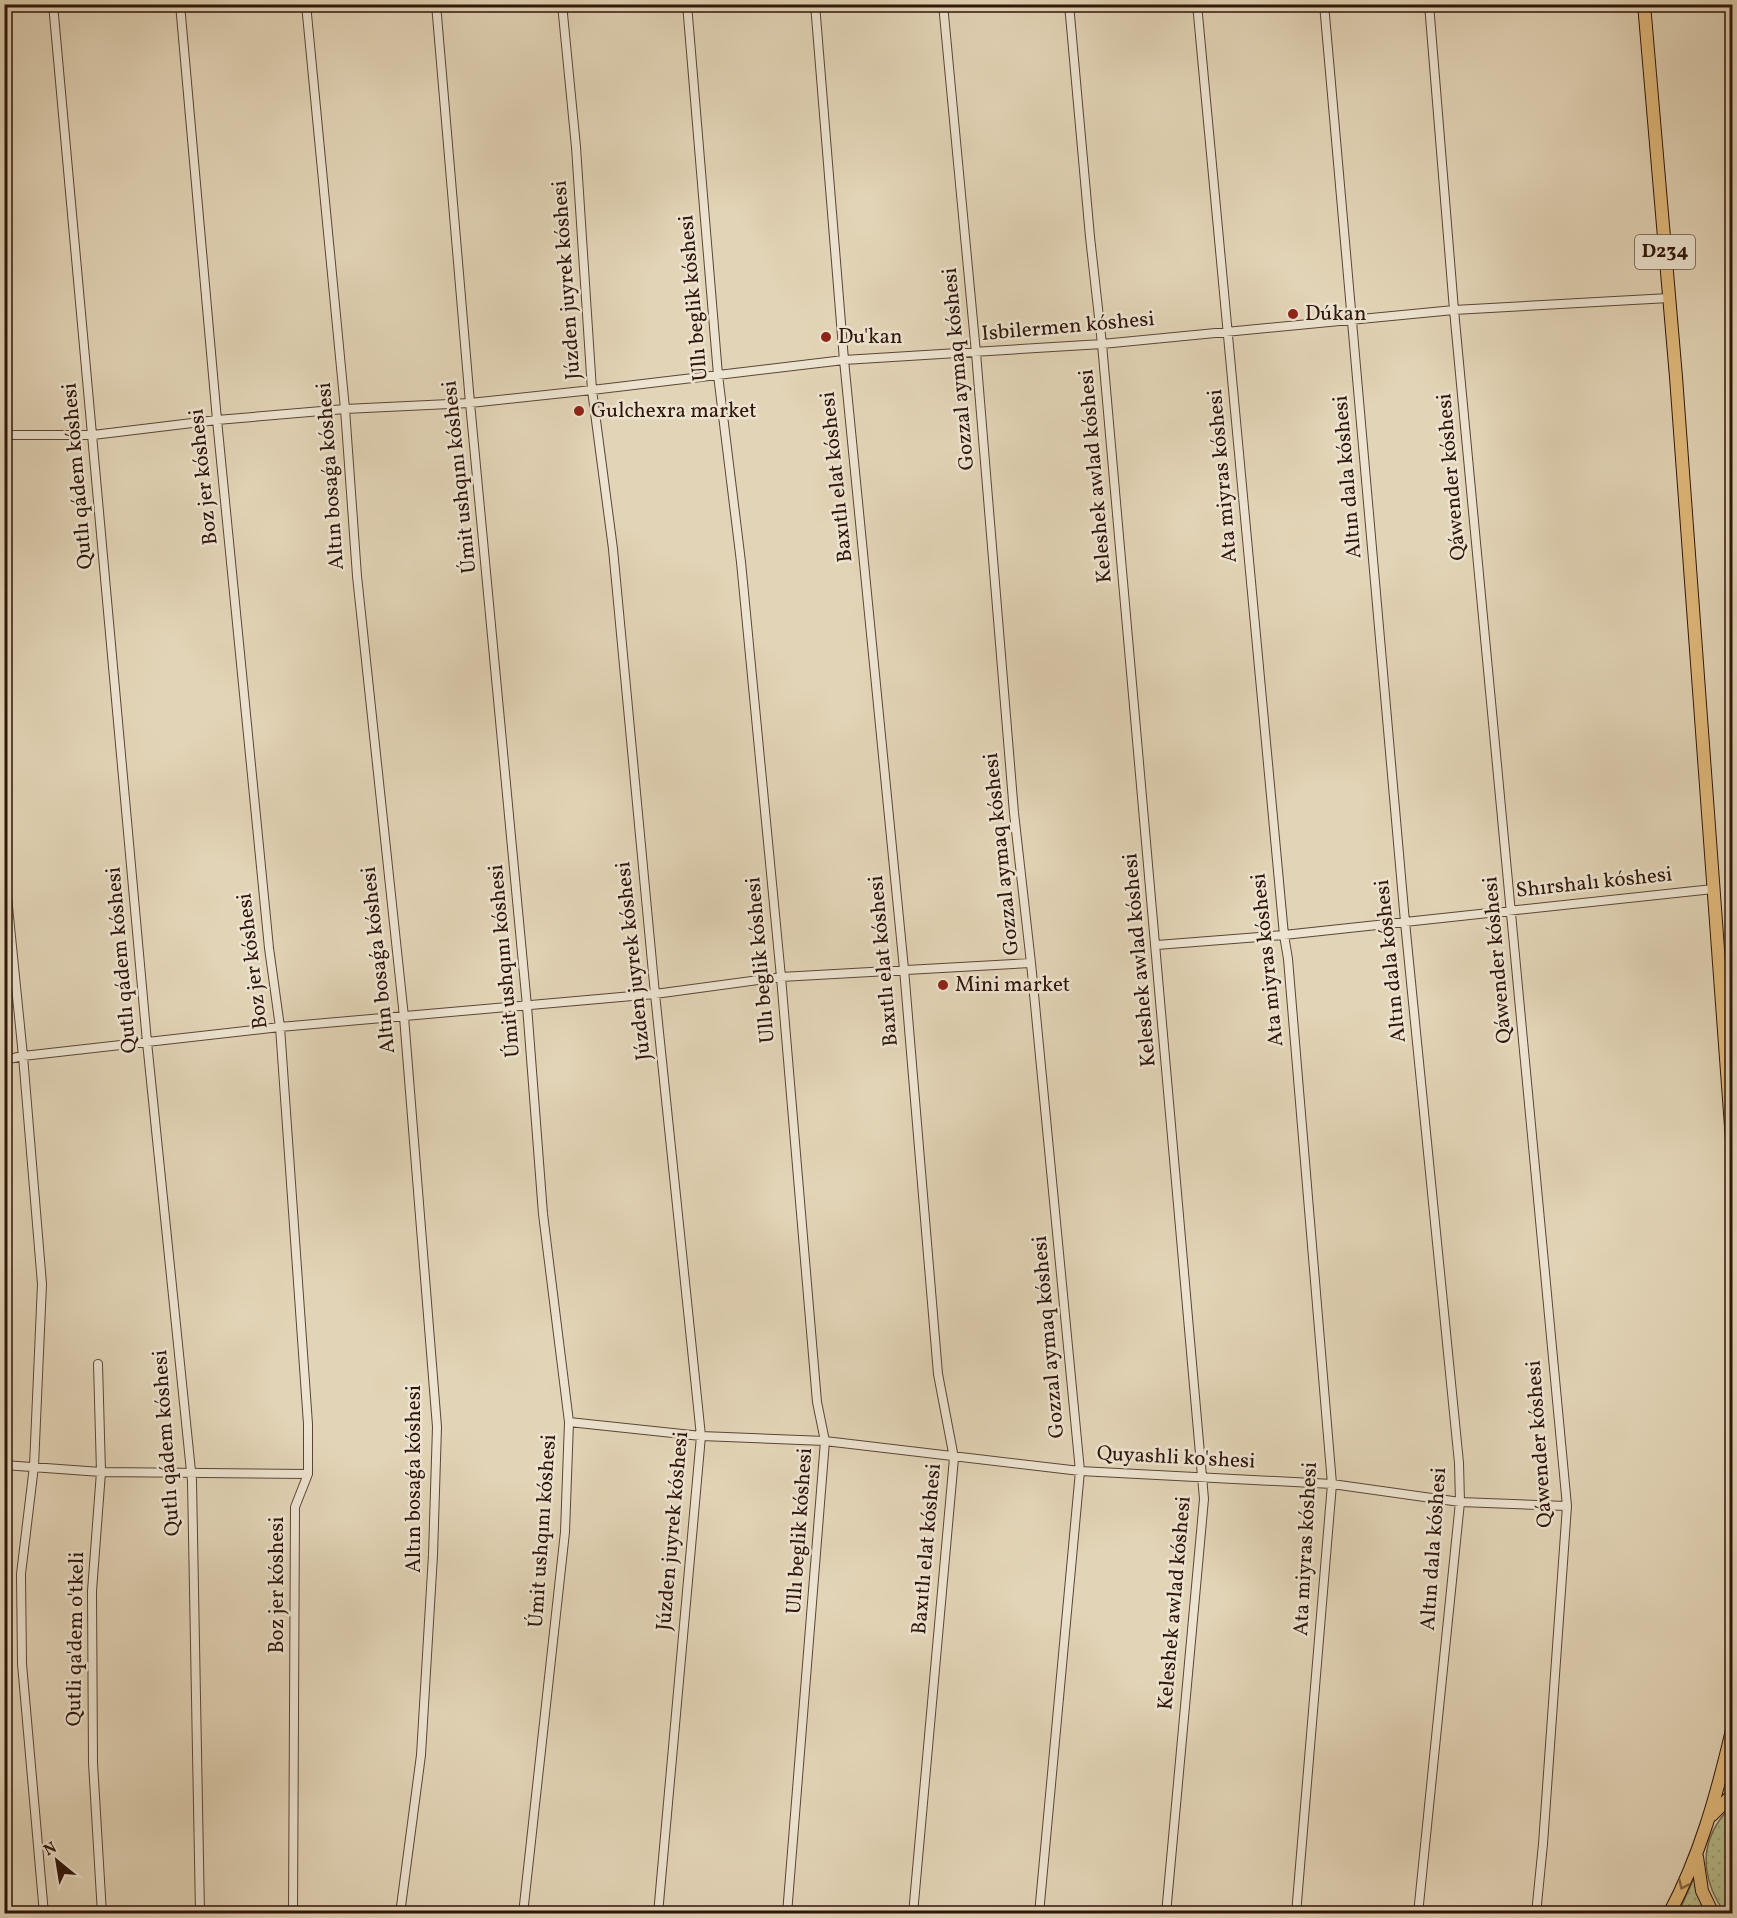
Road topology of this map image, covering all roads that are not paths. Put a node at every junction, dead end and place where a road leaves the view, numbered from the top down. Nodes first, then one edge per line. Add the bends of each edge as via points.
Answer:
1 (53, 4) edge
2 (180, 4) edge
3 (306, 4) edge
4 (436, 4) edge
5 (561, 4) edge
6 (687, 4) edge
7 (815, 4) edge
8 (944, 4) edge
9 (1069, 4) edge
10 (1197, 4) edge
11 (1324, 4) edge
12 (1429, 4) edge
13 (1644, 4) edge
14 (1669, 298) junction
15 (1454, 310) junction
16 (1352, 318) junction
17 (1228, 332) junction
18 (1102, 344) junction
19 (976, 353) junction
20 (844, 360) junction
21 (718, 375) junction
22 (592, 390) junction
23 (470, 403) junction
24 (345, 409) junction
25 (216, 420) junction
26 (4, 435) edge
27 (93, 435) junction
28 (4, 867) edge
29 (1713, 889) junction
30 (1512, 910) junction
31 (1404, 922) junction
32 (1284, 935) junction
33 (1157, 945) junction
34 (1031, 963) junction
35 (904, 969) junction
36 (781, 977) junction
37 (655, 994) junction
38 (527, 1006) junction
39 (404, 1017) junction
40 (279, 1027) junction
41 (147, 1042) junction
42 (23, 1056) junction
43 (4, 1060) edge
44 (1732, 1140) edge
45 (98, 1364) dead end
46 (569, 1422) junction
47 (701, 1436) junction
48 (825, 1441) junction
49 (954, 1458) junction
50 (4, 1465) edge
51 (34, 1466) junction
52 (1080, 1471) junction
53 (100, 1472) junction
54 (191, 1473) junction
55 (308, 1474) junction
56 (1202, 1477) junction
57 (1332, 1484) junction
58 (1460, 1502) junction
59 (1567, 1506) junction
60 (1732, 1730) edge
61 (1732, 1795) edge
62 (1711, 1815) junction
63 (1696, 1856) junction
64 (44, 1914) edge
65 (102, 1914) edge
66 (200, 1914) edge
67 (293, 1914) edge
68 (400, 1914) edge
69 (523, 1914) edge
70 (657, 1914) edge
71 (787, 1914) edge
72 (913, 1914) edge
73 (1039, 1914) edge
74 (1166, 1914) edge
75 (1296, 1914) edge
76 (1418, 1914) edge
77 (1536, 1914) edge
78 (1669, 1914) edge
79 (1713, 1914) edge

1 - 27 street, Qutlı qádem kóshesi
2 - 25 street, Boz jer kóshesi
3 - 24 street, Altın bosaǵa kóshesi
4 - 23 street, Úmit ushqını kóshesi
5 - 22 street, Júzden juyrek kóshesi via 576,147
6 - 21 street, Ullı beglik kóshesi
7 - 20 street, Baxıtlı elat kóshesi
8 - 19 street, Gozzal aymaq kóshesi
9 - 18 street, Keleshek awlad kóshesi
10 - 17 street, Ata miyras kóshesi
11 - 16 street, Altın dala kóshesi
12 - 15 street, Qáwender kóshesi
13 - 14 main road, D234
14 - 15 street, Isbilermen kóshesi
14 - 29 main road, D234
15 - 16 street, Isbilermen kóshesi
15 - 30 street, Qáwender kóshesi
16 - 17 street, Isbilermen kóshesi
16 - 31 street, Altın dala kóshesi
17 - 18 street, Isbilermen kóshesi
17 - 32 street, Ata miyras kóshesi
18 - 19 street, Isbilermen kóshesi
18 - 33 street, Keleshek awlad kóshesi
19 - 20 street, Isbilermen kóshesi
19 - 34 street, Gozzal aymaq kóshesi via 1014,813
20 - 21 street, Isbilermen kóshesi
20 - 35 street, Baxıtlı elat kóshesi
21 - 22 street, Isbilermen kóshesi
21 - 36 street, Ullı beglik kóshesi via 741,562
22 - 23 street, Isbilermen kóshesi
22 - 37 street, Júzden juyrek kóshesi via 613,549
23 - 24 street, Isbilermen kóshesi
23 - 38 street, Úmit ushqını kóshesi
24 - 25 street, Isbilermen kóshesi
24 - 39 street, Altın bosaǵa kóshesi via 357,576
25 - 27 street, Isbilermen kóshesi
25 - 40 street, Boz jer kóshesi
26 - 27 street, Isbilermen kóshesi
27 - 41 street, Qutlı qádem kóshesi
28 - 42 street
29 - 30 street, Shırshalı kóshesi
29 - 44 main road, D234
30 - 31 street, Shırshalı kóshesi
30 - 59 street, Qáwender kóshesi
31 - 32 street, Shırshalı kóshesi
31 - 58 street, Altın dala kóshesi
32 - 33 street, Shırshalı kóshesi
32 - 57 street, Ata miyras kóshesi
33 - 56 street, Keleshek awlad kóshesi
34 - 35 street
34 - 52 street, Gozzal aymaq kóshesi
35 - 36 street
35 - 49 street, Baxıtlı elat kóshesi via 938,1374
36 - 37 street
36 - 48 street, Ullı beglik kóshesi via 817,1402
37 - 38 street
37 - 47 street, Júzden juyrek kóshesi
38 - 39 street
38 - 46 street, Úmit ushqını kóshesi via 543,1214
39 - 40 street
39 - 68 street, Altın bosaǵa kóshesi via 437,1427 421,1755
40 - 41 street
40 - 55 street, Boz jer kóshesi via 308,1424
41 - 42 street
41 - 54 street, Qutlı qádem kóshesi
42 - 43 street
42 - 51 street via 42,1284
45 - 53 street, Qutli qa'dem o'tkeli
46 - 47 street, Quyashli ko'shesi
46 - 69 street, Úmit ushqını kóshesi via 565,1532
47 - 48 street, Quyashli ko'shesi
47 - 70 street, Júzden juyrek kóshesi
48 - 49 street, Quyashli ko'shesi
48 - 71 street, Ullı beglik kóshesi
49 - 52 street, Quyashli ko'shesi
49 - 72 street, Baxıtlı elat kóshesi
50 - 51 street
51 - 53 street
51 - 64 street via 21,1574 22,1664
52 - 56 street, Quyashli ko'shesi
52 - 73 street, Gozzal aymaq kóshesi
53 - 54 street
53 - 65 street, Qutli qa'dem o'tkeli via 92,1602 93,1763
54 - 55 street
54 - 66 street, Qutlı qádem kóshesi
55 - 67 street, Boz jer kóshesi via 295,1507
56 - 57 street, Quyashli ko'shesi
56 - 74 street, Keleshek awlad kóshesi via 1204,1499
57 - 58 street, Quyashli ko'shesi
57 - 75 street, Ata miyras kóshesi
58 - 59 street, Quyashli ko'shesi
58 - 76 street, Altın dala kóshesi
59 - 77 street, Qáwender kóshesi
60 - 62 main road
61 - 62 main road
62 - 63 main road
63 -> 78 main road
63 - 79 main road via 1702,1891

